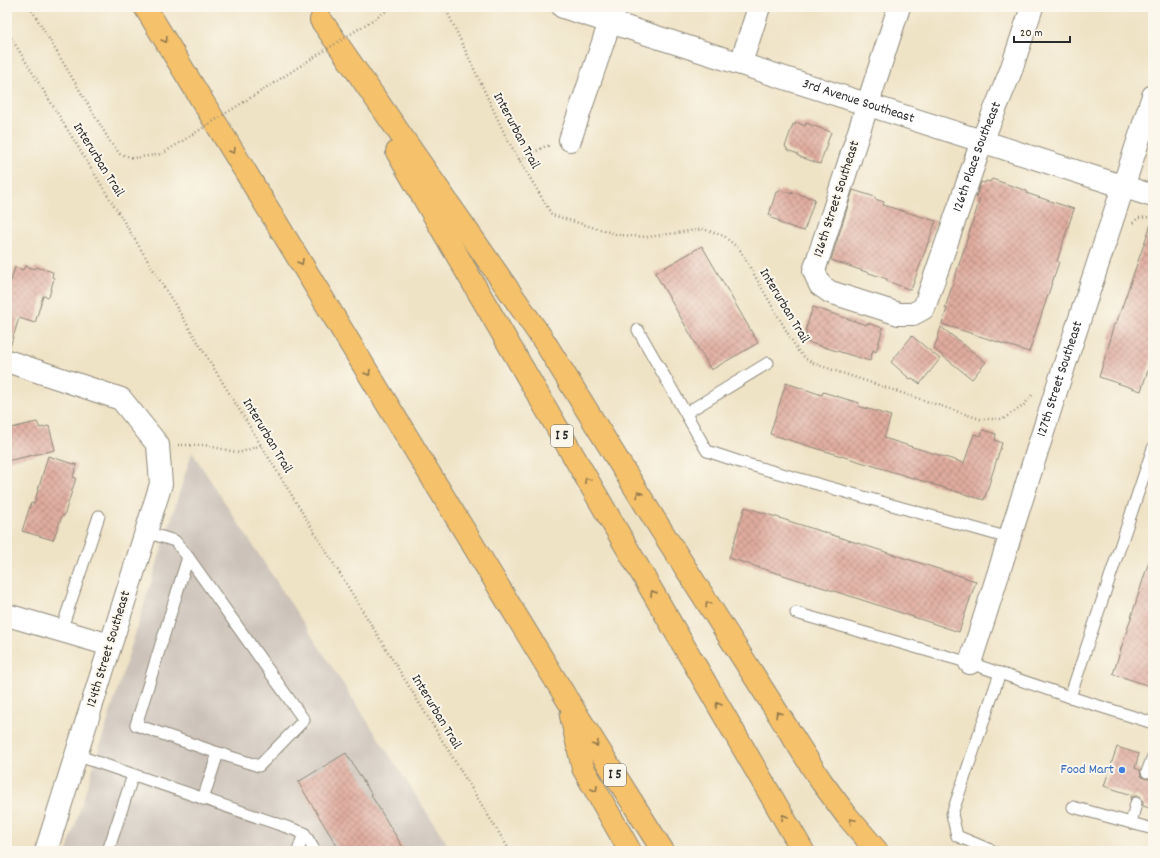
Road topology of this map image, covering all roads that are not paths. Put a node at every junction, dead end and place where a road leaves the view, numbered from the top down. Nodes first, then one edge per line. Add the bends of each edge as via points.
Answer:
1 (145, 7) edge
2 (563, 7) edge
3 (760, 7) edge
4 (899, 7) edge
5 (1032, 7) edge
6 (317, 13) edge
7 (613, 15) edge
8 (741, 63) junction
9 (1153, 96) edge
10 (867, 104) junction
11 (570, 140) road end
12 (982, 141) junction
13 (1124, 187) junction
14 (1153, 196) edge
15 (924, 308) joint
16 (638, 330) dead end
17 (7, 361) edge
18 (768, 363) dead end
19 (686, 413) junction
20 (1153, 448) edge
21 (99, 516) dead end
22 (146, 532) junction
23 (1009, 538) junction
24 (188, 557) junction
25 (796, 613) dead end
26 (7, 615) edge
27 (61, 631) junction
28 (110, 646) junction
29 (970, 663) junction
30 (1000, 673) junction
31 (1070, 697) junction
32 (567, 699) junction
33 (1153, 723) edge
34 (218, 753) junction
35 (76, 755) junction
36 (1153, 756) edge
37 (1148, 772) dead end
38 (133, 775) junction
39 (202, 799) junction
40 (1136, 803) dead end
41 (1073, 807) dead end
42 (1131, 823) junction
43 (1152, 827) edge
44 (304, 833) junction
45 (46, 851) edge
46 (108, 851) edge
47 (298, 851) edge
48 (315, 851) edge
49 (630, 851) edge
50 (663, 851) edge
51 (803, 851) edge
52 (877, 851) edge
53 (993, 851) edge

1 -> 32 highway, I 5
2 - 7 street, 3rd Avenue Southeast
3 - 8 street
4 - 10 street, 126th Street Southeast
5 - 12 street, 126th Place Southeast via 1010,73
51 -> 6 highway, I 5
52 -> 6 highway via 821,781 544,340
7 - 8 street, 3rd Avenue Southeast
7 - 11 street
8 - 10 street, 3rd Avenue Southeast
9 - 13 street, 127th Street Southeast
10 - 12 street, 3rd Avenue Southeast
10 - 15 street, 126th Street Southeast via 814,271 820,285 830,292 899,314 913,314
12 - 13 street, 3rd Avenue Southeast
12 - 15 street, 126th Place Southeast
13 - 14 street, 3rd Avenue Southeast
13 - 23 street, 127th Street Southeast
16 - 19 lane
17 - 22 street, 124th Street Southeast via 121,398 158,445 161,484
18 - 19 lane
19 - 23 lane via 707,451
20 - 31 lane
21 - 27 lane
22 - 24 lane via 175,541
22 - 28 street, 124th Street Southeast
23 - 29 street, 127th Street Southeast
24 - 34 lane via 136,725
24 - 34 lane via 304,720 259,766
25 - 29 lane
26 - 27 street
27 - 28 street
28 - 35 street, 124th Street Southeast
29 - 30 lane
30 - 31 lane
30 - 53 lane via 952,814 957,836
31 - 33 lane
32 -> 49 highway via 583,768
32 -> 50 highway, I 5
34 - 39 lane
35 - 38 lane
35 - 45 street, 124th Street Southeast
36 - 37 lane
38 - 39 lane
38 - 46 lane
39 - 44 lane
40 - 42 lane
41 - 42 lane
42 - 43 lane
44 - 47 lane
44 - 48 lane

